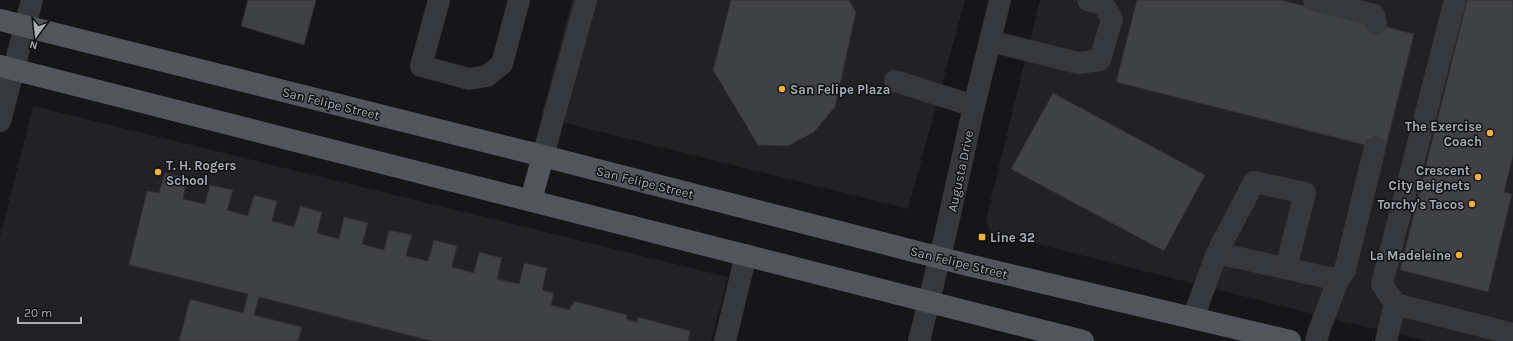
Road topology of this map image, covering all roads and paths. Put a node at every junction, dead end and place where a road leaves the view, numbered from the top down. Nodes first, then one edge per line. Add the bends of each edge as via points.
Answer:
1 (32, 0) edge
2 (439, 0) edge
3 (519, 0) edge
4 (586, 0) edge
5 (1000, 0) edge
6 (1088, 0) edge
7 (1314, 0) edge
8 (1455, 0) edge
9 (0, 20) edge
10 (1376, 24) dead end
11 (25, 26) junction
12 (990, 41) junction
13 (7, 68) edge
14 (895, 81) dead end
15 (974, 106) junction
16 (0, 121) edge
17 (1375, 147) dead end
18 (543, 156) junction
19 (531, 200) junction
20 (1217, 253) junction
21 (746, 255) junction
22 (940, 257) junction
23 (1286, 268) junction
24 (1338, 280) junction
25 (929, 301) junction
26 (1395, 304) junction
27 (1193, 318) junction
28 (1513, 334) edge
29 (725, 341) edge
30 (919, 341) edge
31 (1083, 341) edge
32 (1290, 341) edge
33 (1316, 341) edge
34 (1386, 341) edge

1 - 11 street
2 - 3 street via 421,66 469,79 487,76 502,64
4 - 18 street
5 - 12 street, Augusta Drive
6 - 12 street via 1103,4 1112,19 1100,60 1078,63
7 - 10 street via 1374,15
8 - 26 street via 1382,284
9 - 11 main road, San Felipe Street
11 - 13 street
11 - 18 main road, San Felipe Street
12 - 15 street, Augusta Drive
13 - 16 street
13 - 19 main road
14 - 15 street
15 - 22 street, Augusta Drive
17 - 24 street via 1345,270
18 - 19 main road
18 - 22 main road, San Felipe Street
19 - 21 main road
20 - 23 street
20 - 23 street via 1254,182 1305,193
20 - 27 street
21 - 25 main road
21 - 29 street
22 - 25 street, Augusta Drive
22 - 27 main road, San Felipe Street
23 - 24 street
24 - 33 street
25 - 30 street, Augusta Drive
25 - 31 main road
26 - 28 street
26 - 34 street
27 - 32 main road, San Felipe Street

